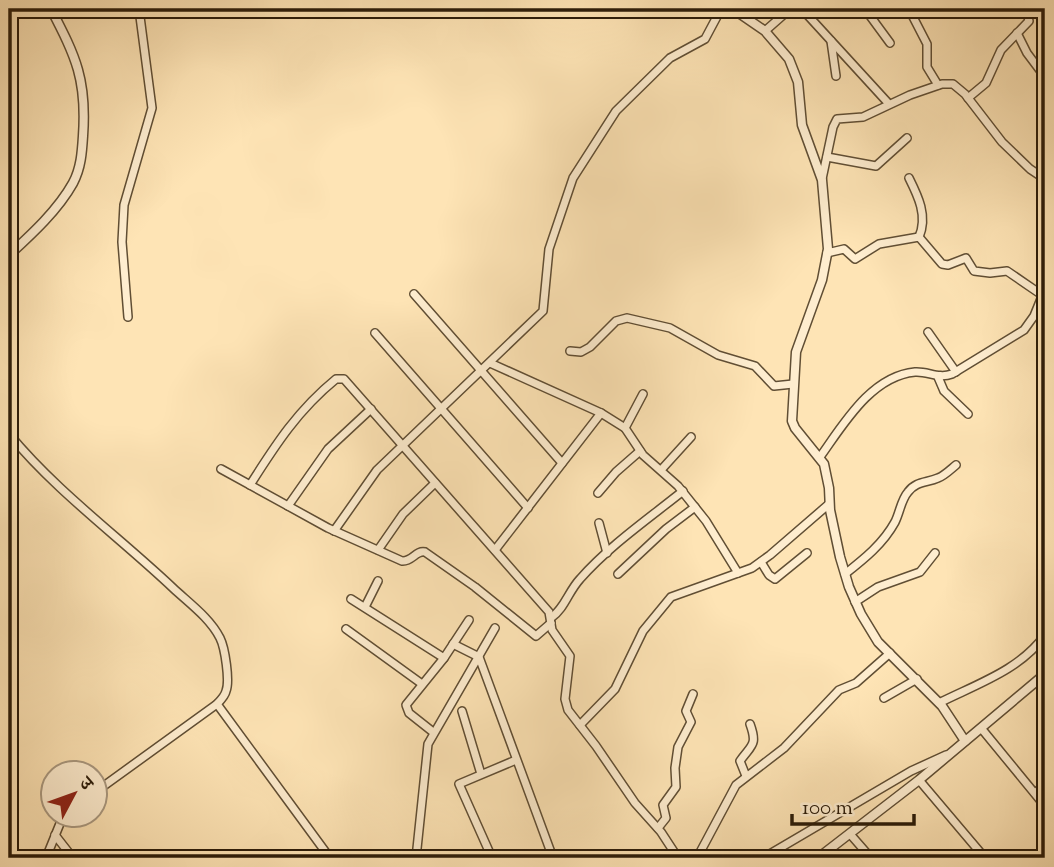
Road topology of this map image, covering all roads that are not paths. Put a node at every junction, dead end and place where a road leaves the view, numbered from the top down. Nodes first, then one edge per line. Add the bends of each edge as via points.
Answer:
1 (51, 9) edge
2 (139, 9) edge
3 (721, 9) edge
4 (733, 9) edge
5 (754, 9) edge
6 (790, 9) edge
7 (802, 9) edge
8 (865, 9) edge
9 (1026, 9) edge
10 (911, 13) dead end
11 (747, 18) junction
12 (765, 31) junction
13 (1017, 33) junction
14 (831, 41) junction
15 (890, 44) dead end
16 (836, 76) dead end
17 (1045, 77) edge
18 (938, 85) junction
19 (968, 98) junction
20 (889, 104) junction
21 (907, 138) dead end
22 (827, 157) junction
23 (909, 178) dead end
24 (1045, 179) edge
25 (822, 180) junction
26 (919, 237) junction
27 (827, 253) junction
28 (9, 254) edge
29 (414, 295) dead end
30 (1043, 295) edge
31 (1045, 310) edge
32 (128, 317) dead end
33 (928, 332) dead end
34 (375, 333) dead end
35 (570, 351) dead end
36 (490, 363) junction
37 (482, 371) junction
38 (956, 372) junction
39 (938, 377) junction
40 (793, 384) junction
41 (643, 394) dead end
42 (440, 408) junction
43 (371, 409) junction
44 (601, 413) junction
45 (968, 414) dead end
46 (625, 428) junction
47 (9, 434) edge
48 (691, 437) dead end
49 (402, 446) junction
50 (640, 451) junction
51 (820, 457) junction
52 (562, 463) junction
53 (956, 465) dead end
54 (221, 469) dead end
55 (661, 470) junction
56 (435, 483) junction
57 (250, 485) junction
58 (683, 491) junction
59 (598, 493) dead end
60 (829, 504) junction
61 (288, 506) junction
62 (695, 507) junction
63 (528, 508) junction
64 (599, 523) dead end
65 (334, 531) junction
66 (378, 550) junction
67 (495, 550) junction
68 (607, 553) junction
69 (807, 553) dead end
70 (935, 553) dead end
71 (761, 562) junction
72 (738, 573) junction
73 (618, 574) dead end
74 (845, 574) junction
75 (378, 581) dead end
76 (351, 599) dead end
77 (855, 602) junction
78 (365, 607) junction
79 (469, 620) dead end
80 (551, 620) junction
81 (495, 628) dead end
82 (346, 629) dead end
83 (1045, 635) edge
84 (453, 644) junction
85 (890, 653) junction
86 (478, 657) junction
87 (444, 658) junction
88 (1045, 674) edge
89 (916, 679) junction
90 (422, 684) junction
91 (693, 694) dead end
92 (884, 698) dead end
93 (939, 703) junction
94 (217, 704) junction
95 (462, 711) dead end
96 (750, 724) dead end
97 (580, 725) junction
98 (981, 728) junction
99 (433, 732) junction
100 (965, 741) junction
101 (950, 754) junction
102 (516, 760) junction
103 (481, 774) junction
104 (746, 776) junction
105 (919, 780) junction
106 (108, 783) edge
107 (1045, 785) edge
108 (1035, 793) junction
109 (1045, 806) edge
110 (59, 828) edge
111 (658, 828) junction
112 (850, 834) junction
113 (55, 835) junction
114 (46, 858) edge
115 (73, 858) edge
116 (330, 858) edge
117 (416, 858) edge
118 (492, 858) edge
119 (552, 858) edge
120 (678, 858) edge
121 (697, 858) edge
122 (763, 858) edge
123 (818, 858) edge
124 (871, 858) edge
125 (985, 858) edge

1 - 28 street via 83,85 81,158 62,198
2 - 32 street via 152,108 124,205 121,242
3 - 36 street via 705,39 670,58 616,111 573,178 549,248 543,311
4 - 11 street
5 - 11 street
6 - 12 street
7 - 14 street
8 - 15 street
9 - 13 street via 1029,21
10 - 18 street via 927,44 927,67
11 - 12 street
12 - 25 street via 795,71 802,125
13 - 17 street
13 - 19 street via 1001,50 986,83
14 - 16 street
14 - 20 street
18 - 19 street via 953,84
18 - 20 street
19 - 24 street via 1002,142
20 - 22 street via 863,117 837,118
21 - 22 street via 876,166
22 - 25 street
23 - 26 street via 922,209
25 - 27 street
26 - 27 street via 882,243 855,259 844,249
26 - 30 street via 942,264 966,258 974,271 1007,271
27 - 40 street via 796,352
29 - 37 street
30 - 31 street
30 - 38 street via 1024,330
33 - 38 street
34 - 42 street
35 - 40 street via 587,349 616,321 627,318 670,328 718,355 755,366 774,386
36 - 37 street
36 - 44 street
37 - 42 street
37 - 52 street
38 - 39 street
39 - 45 street via 944,391
39 - 51 street via 915,372 884,383 852,413
40 - 51 street via 792,421
41 - 46 street
42 - 49 street
42 - 63 street
43 - 49 street
43 - 57 street via 348,382 336,379 290,424
43 - 61 street via 328,449
44 - 46 street
44 - 52 street
46 - 50 street
47 - 94 street via 56,486 207,620 224,647 228,689
48 - 55 street
49 - 56 street
49 - 65 street via 366,483
50 - 55 street
50 - 59 street
51 - 60 street via 828,478
52 - 63 street
53 - 74 street via 939,478 911,488 881,542
54 - 57 street
55 - 58 street
56 - 66 street via 403,514
56 - 67 street
57 - 61 street
58 - 62 street
58 - 68 street
60 - 71 street
60 - 74 street
61 - 65 street
62 - 72 street
62 - 73 street
63 - 67 street
64 - 68 street
65 - 66 street
66 - 80 street via 406,561 425,552 537,636
67 - 80 street via 547,609
68 - 80 street via 579,579
69 - 71 street via 775,579
70 - 77 street via 920,572 878,587
71 - 72 street
72 - 97 street via 671,597 643,631 615,689
74 - 77 street
75 - 78 street
76 - 78 street
77 - 85 street
78 - 87 street
79 - 84 street
80 - 97 street via 552,630 570,656 565,703
81 - 86 street
82 - 90 street
83 - 93 street via 1014,665
84 - 86 street
84 - 87 street
85 - 89 street
85 - 104 street via 856,683 839,690 784,748
86 - 99 street
86 - 102 street
87 - 90 street
88 - 98 street
89 - 92 street
89 - 93 street
90 - 99 street via 406,710
91 - 111 street via 686,711 691,722 680,742 675,768 676,788 663,805 666,818
93 - 100 street
94 - 106 street
94 - 116 street
95 - 103 street
96 - 104 street via 754,740 740,761
97 - 111 street via 627,793
98 - 100 street
98 - 108 street
99 - 117 street via 426,750
100 - 101 street
101 - 105 street
101 - 122 street via 911,771
102 - 103 street
102 - 119 street
103 - 118 street via 459,788
104 - 121 street via 731,791
105 - 112 street
105 - 125 street
107 - 108 street
108 - 109 street
110 - 113 street
111 - 120 street
112 - 123 street
112 - 124 street
113 - 114 street
113 - 115 street

